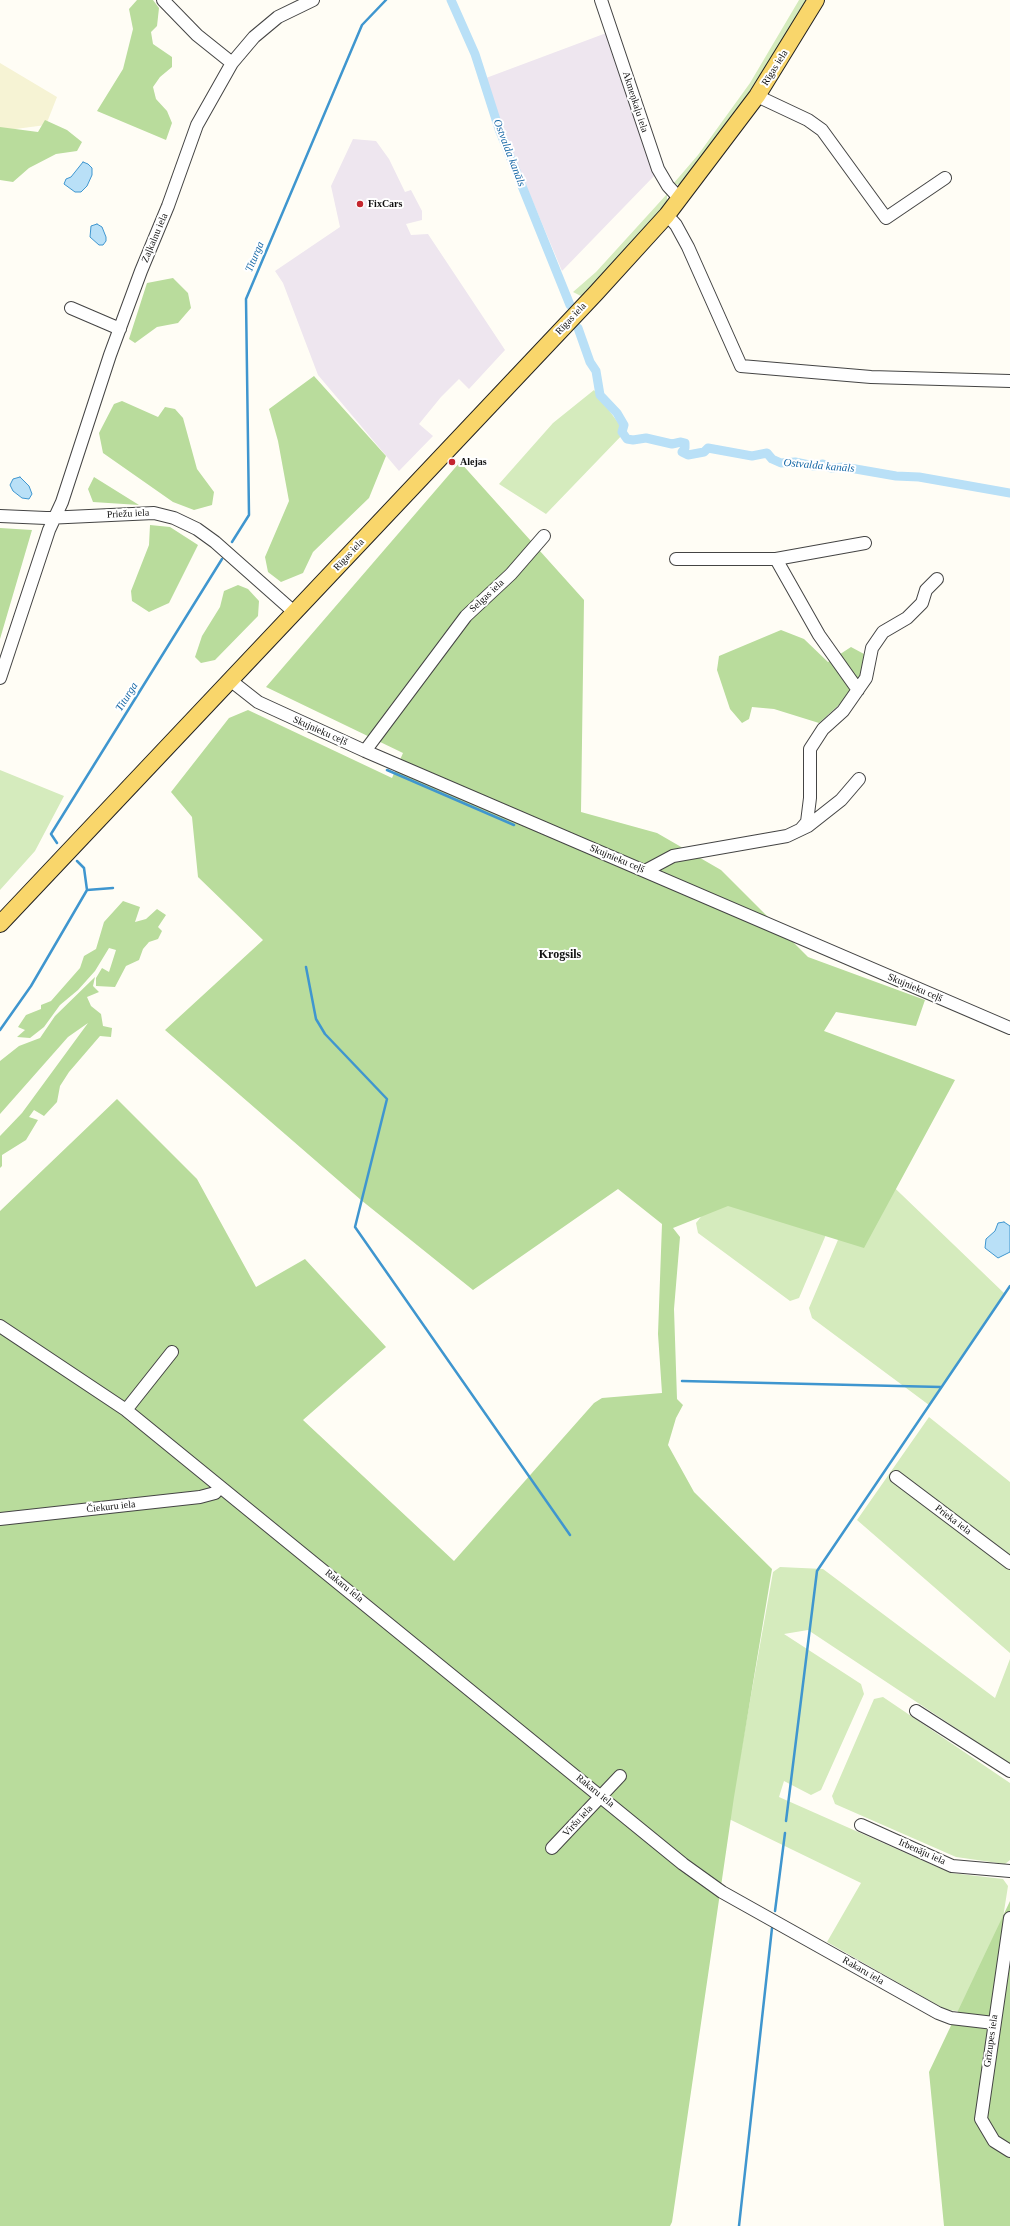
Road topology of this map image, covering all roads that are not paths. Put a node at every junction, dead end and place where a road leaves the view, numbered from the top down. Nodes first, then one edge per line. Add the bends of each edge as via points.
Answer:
1 (163, 0) edge
2 (313, 0) edge
3 (601, 0) edge
4 (816, 0) edge
5 (232, 62) junction
6 (757, 96) junction
7 (945, 178) dead end
8 (680, 199) junction
9 (667, 215) junction
10 (71, 308) dead end
11 (120, 329) junction
12 (1010, 381) edge
13 (0, 516) edge
14 (55, 517) junction
15 (544, 536) dead end
16 (865, 542) dead end
17 (676, 559) dead end
18 (776, 559) junction
19 (937, 579) dead end
20 (294, 612) junction
21 (0, 678) edge
22 (230, 680) junction
23 (858, 690) junction
24 (365, 751) junction
25 (859, 779) dead end
26 (801, 829) junction
27 (645, 871) junction
28 (0, 924) edge
29 (1010, 1028) edge
30 (0, 1326) edge
31 (172, 1352) dead end
32 (126, 1410) junction
33 (896, 1477) dead end
34 (220, 1487) junction
35 (0, 1518) edge
36 (1010, 1563) edge
37 (916, 1711) dead end
38 (1010, 1771) edge
39 (620, 1776) dead end
40 (601, 1796) junction
41 (862, 1825) dead end
42 (552, 1848) dead end
43 (1010, 1871) edge
44 (1010, 1918) edge
45 (994, 2023) junction
46 (1010, 2151) edge

1 - 5 street via 198,35
2 - 5 street, Zaļkalnu iela via 278,17 254,37
3 - 8 street, Akmeņkaļu iela via 658,169
4 - 6 main road, Rīgas iela
5 - 11 street, Zaļkalnu iela via 197,125
6 - 7 street via 808,120 822,130 886,218
6 - 8 main road, Rīgas iela
8 - 9 main road, Rīgas iela
9 - 12 street via 676,225 688,247 741,366 871,377
9 - 20 main road, Rīgas iela
10 - 11 street
11 - 14 street, Zaļkalnu iela
13 - 14 street, Priežu iela
14 - 20 street, Priežu iela via 154,513 174,518 197,529 214,542
14 - 21 street, Zaļkalnu iela
15 - 24 street, Selgas iela via 511,574 466,616
16 - 18 street
17 - 18 street
18 - 23 street via 819,635
19 - 23 street via 926,590 922,603 907,618 884,632 872,648 866,678
20 - 22 main road, Rīgas iela
22 - 24 street, Skujnieku ceļš via 258,702
22 - 28 main road, Rīgas iela
23 - 26 street via 843,711 823,729 810,749 810,798 806,822
24 - 27 street, Skujnieku ceļš
25 - 26 street via 841,800
26 - 27 street via 787,836 673,856
27 - 29 street, Skujnieku ceļš
30 - 32 street, Rakaru iela
31 - 32 street
32 - 34 street, Rakaru iela
33 - 36 street, Prieka iela
34 - 35 street, Čiekuru iela via 215,1493 200,1497
34 - 40 street, Rakaru iela
37 - 38 street
39 - 40 street, Viršu iela
40 - 42 street, Viršu iela
40 - 45 street, Rakaru iela via 683,1864 724,1894 938,2013 951,2018
41 - 43 street, Irbenāju iela via 952,1866
44 - 45 street, Grīzupes iela
45 - 46 street, Grīzupes iela via 981,2119 994,2141

